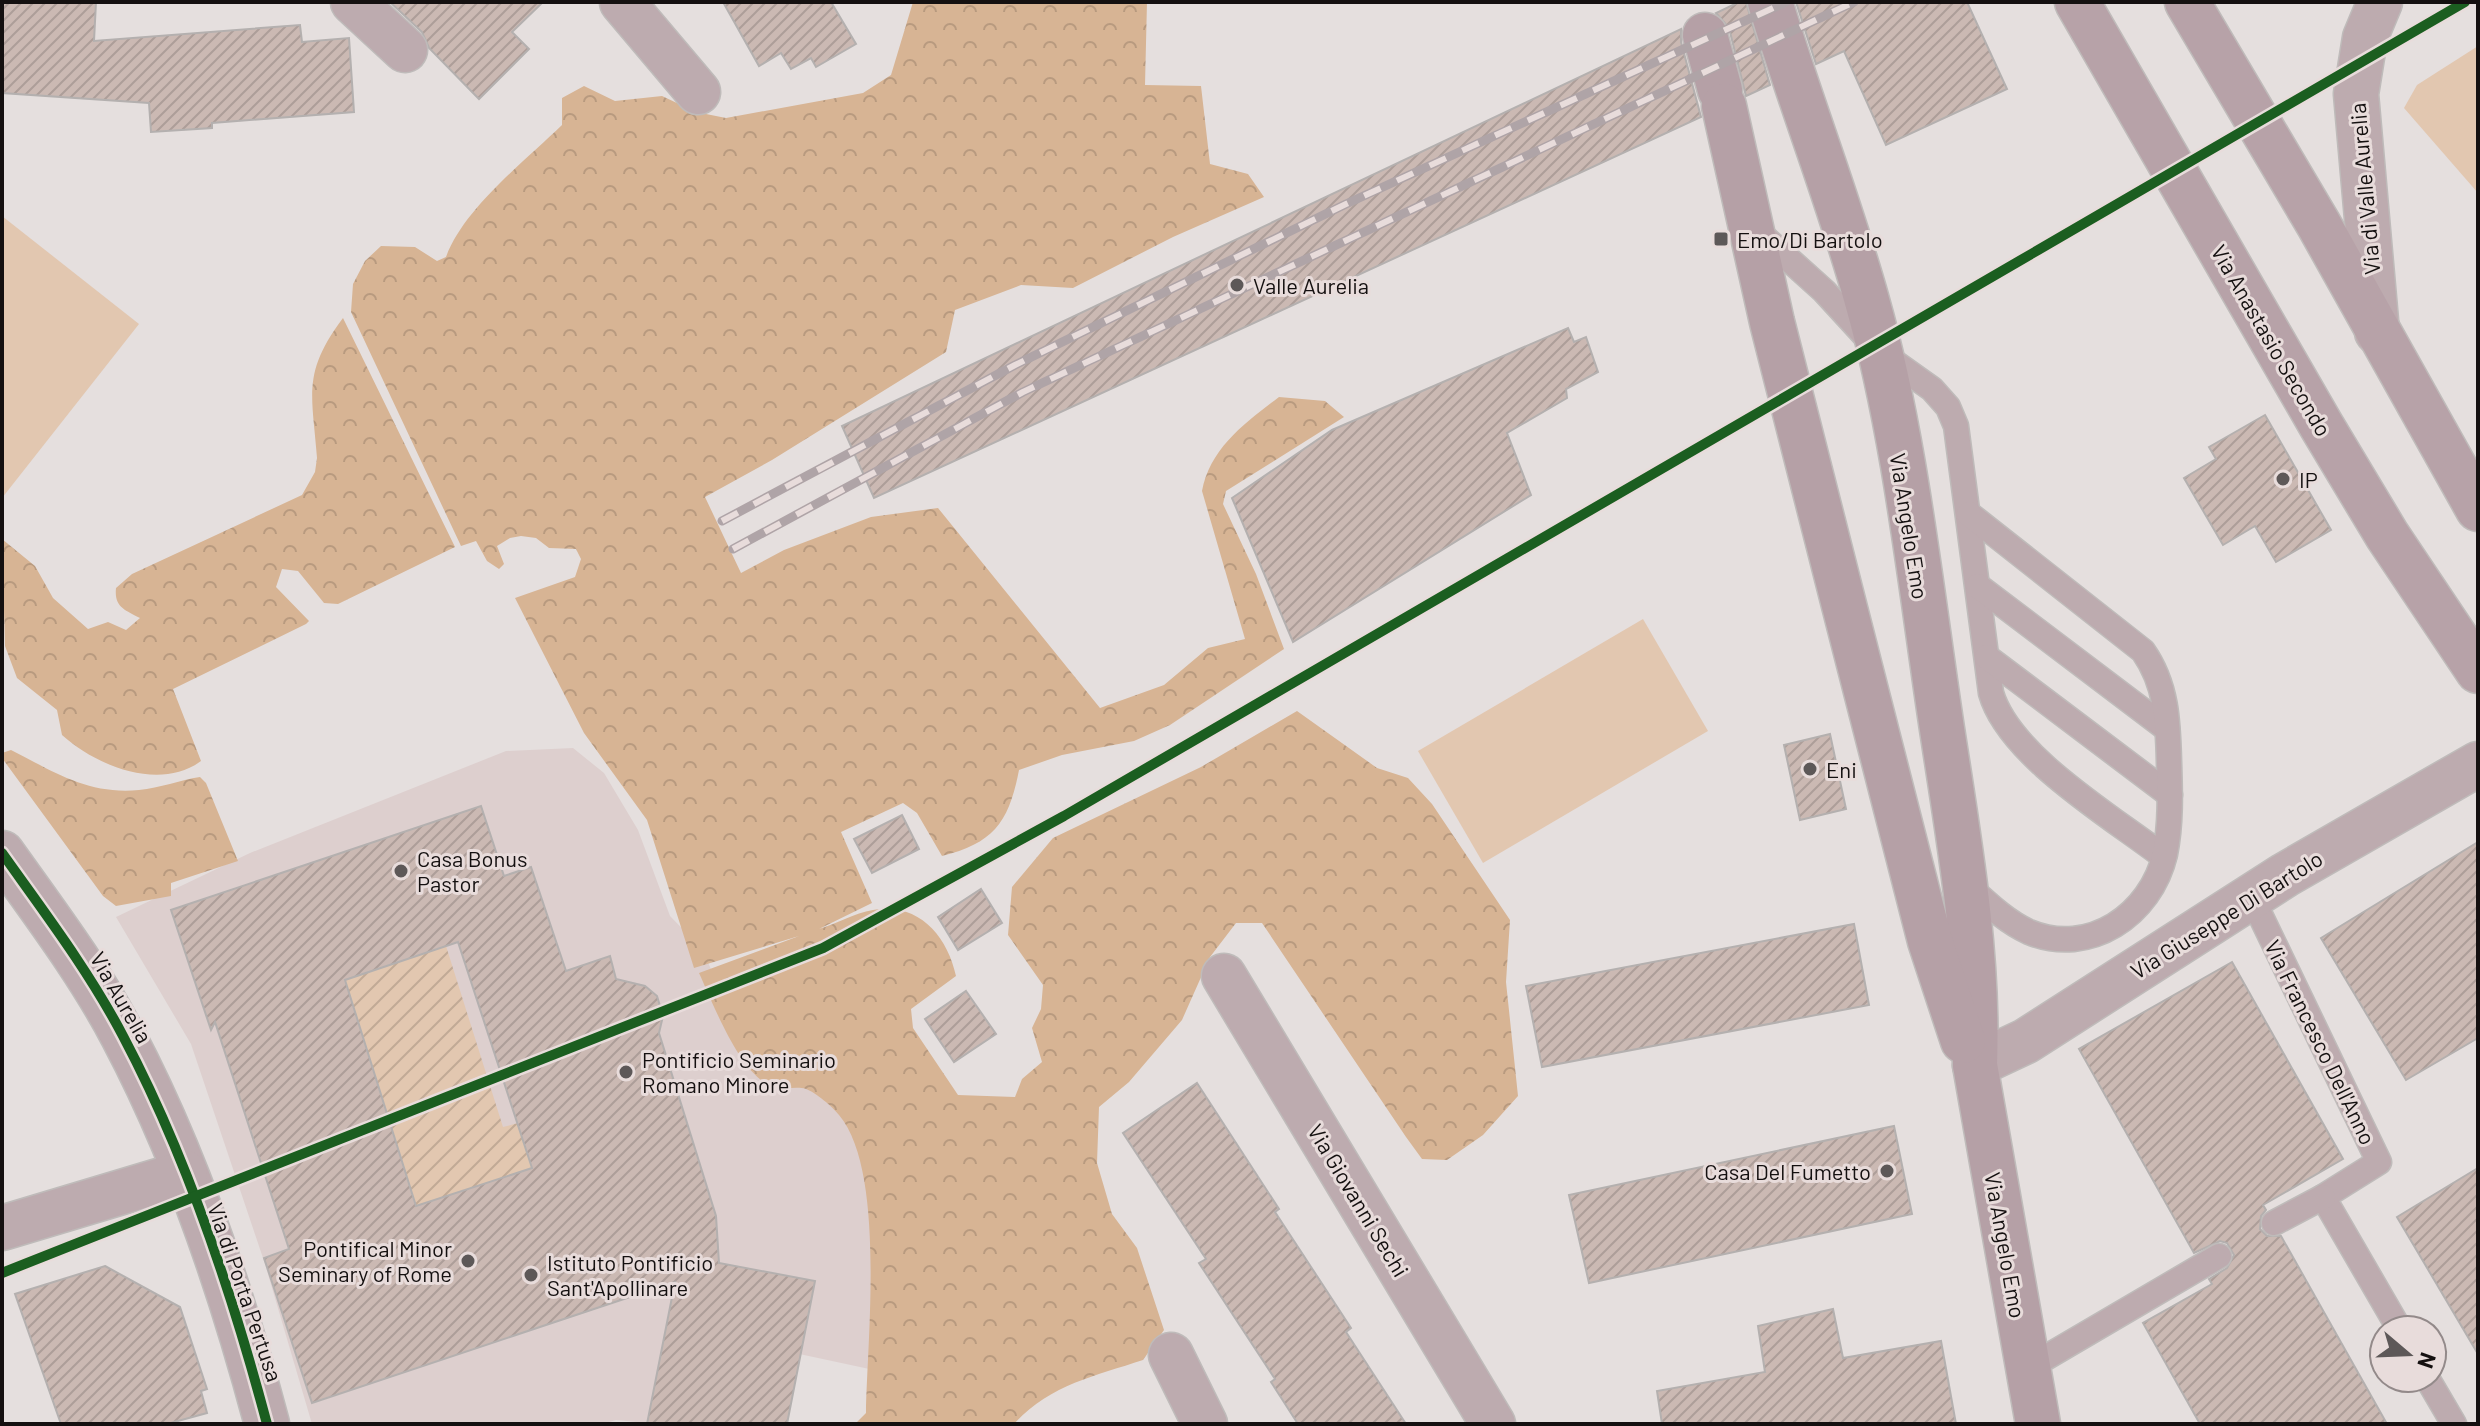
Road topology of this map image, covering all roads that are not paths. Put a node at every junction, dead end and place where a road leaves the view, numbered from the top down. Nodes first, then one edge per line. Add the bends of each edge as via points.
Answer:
1 (353, 2) edge
2 (622, 2) edge
3 (1770, 2) edge
4 (2077, 2) edge
5 (2187, 2) edge
6 (2380, 2) edge
7 (1701, 19) edge
8 (405, 50) dead end
9 (698, 92) dead end
10 (1751, 225) junction
11 (2377, 332) junction
12 (1880, 352) junction
13 (2478, 509) edge
14 (1969, 514) junction
15 (1978, 586) junction
16 (1987, 657) junction
17 (2478, 671) edge
18 (2167, 729) junction
19 (2478, 764) edge
20 (2170, 795) junction
21 (2, 853) edge
22 (2164, 857) junction
23 (1966, 884) junction
24 (2252, 898) junction
25 (1224, 976) dead end
26 (1975, 1065) junction
27 (185, 1173) junction
28 (2323, 1197) junction
29 (2274, 1223) dead end
30 (2, 1228) edge
31 (2219, 1256) dead end
32 (2391, 1314) edge
33 (1171, 1355) dead end
34 (2028, 1368) junction
35 (2436, 1394) edge
36 (267, 1424) edge
37 (1205, 1424) edge
38 (1493, 1424) edge
39 (2038, 1424) edge
40 (2454, 1424) edge

1 - 8 street
2 - 9 street
3 - 12 main road, Via Angelo Emo
4 - 17 main road, Via Anastasio Secondo via 2321,425
5 - 11 main road
6 - 11 street, Via di Valle Aurelia via 2365,38 2356,94
7 - 10 main road, Via Angelo Emo
10 - 12 lane via 1824,291
10 - 26 main road, Via Angelo Emo via 1930,941
11 - 13 main road
12 - 14 lane via 1932,389 1954,417
12 - 23 main road, Via Angelo Emo
14 - 15 lane
14 - 18 lane via 2143,651 2162,687
15 - 16 lane
15 - 18 lane
16 - 20 lane
16 - 22 lane via 1998,715 2020,744
18 - 20 lane
19 - 24 street, Via Giuseppe Di Bartolo
20 - 22 lane
21 - 27 street, Via Aurelia via 122,1034
22 - 23 lane via 2151,887 2127,917 2105,933 2083,938 2032,933 2002,916
23 - 26 main road, Via Angelo Emo
24 - 26 street, Via Giuseppe Di Bartolo via 2026,1041
24 - 28 lane, Via Francesco Dell'Anno via 2379,1162
25 - 38 street, Via Giovanni Sechi
26 - 34 main road, Via Angelo Emo
27 - 30 street
27 - 36 street, Via di Porta Pertusa
28 - 29 lane
28 - 32 lane
31 - 34 lane
33 - 37 street
34 - 39 main road, Via Angelo Emo
35 - 40 lane

